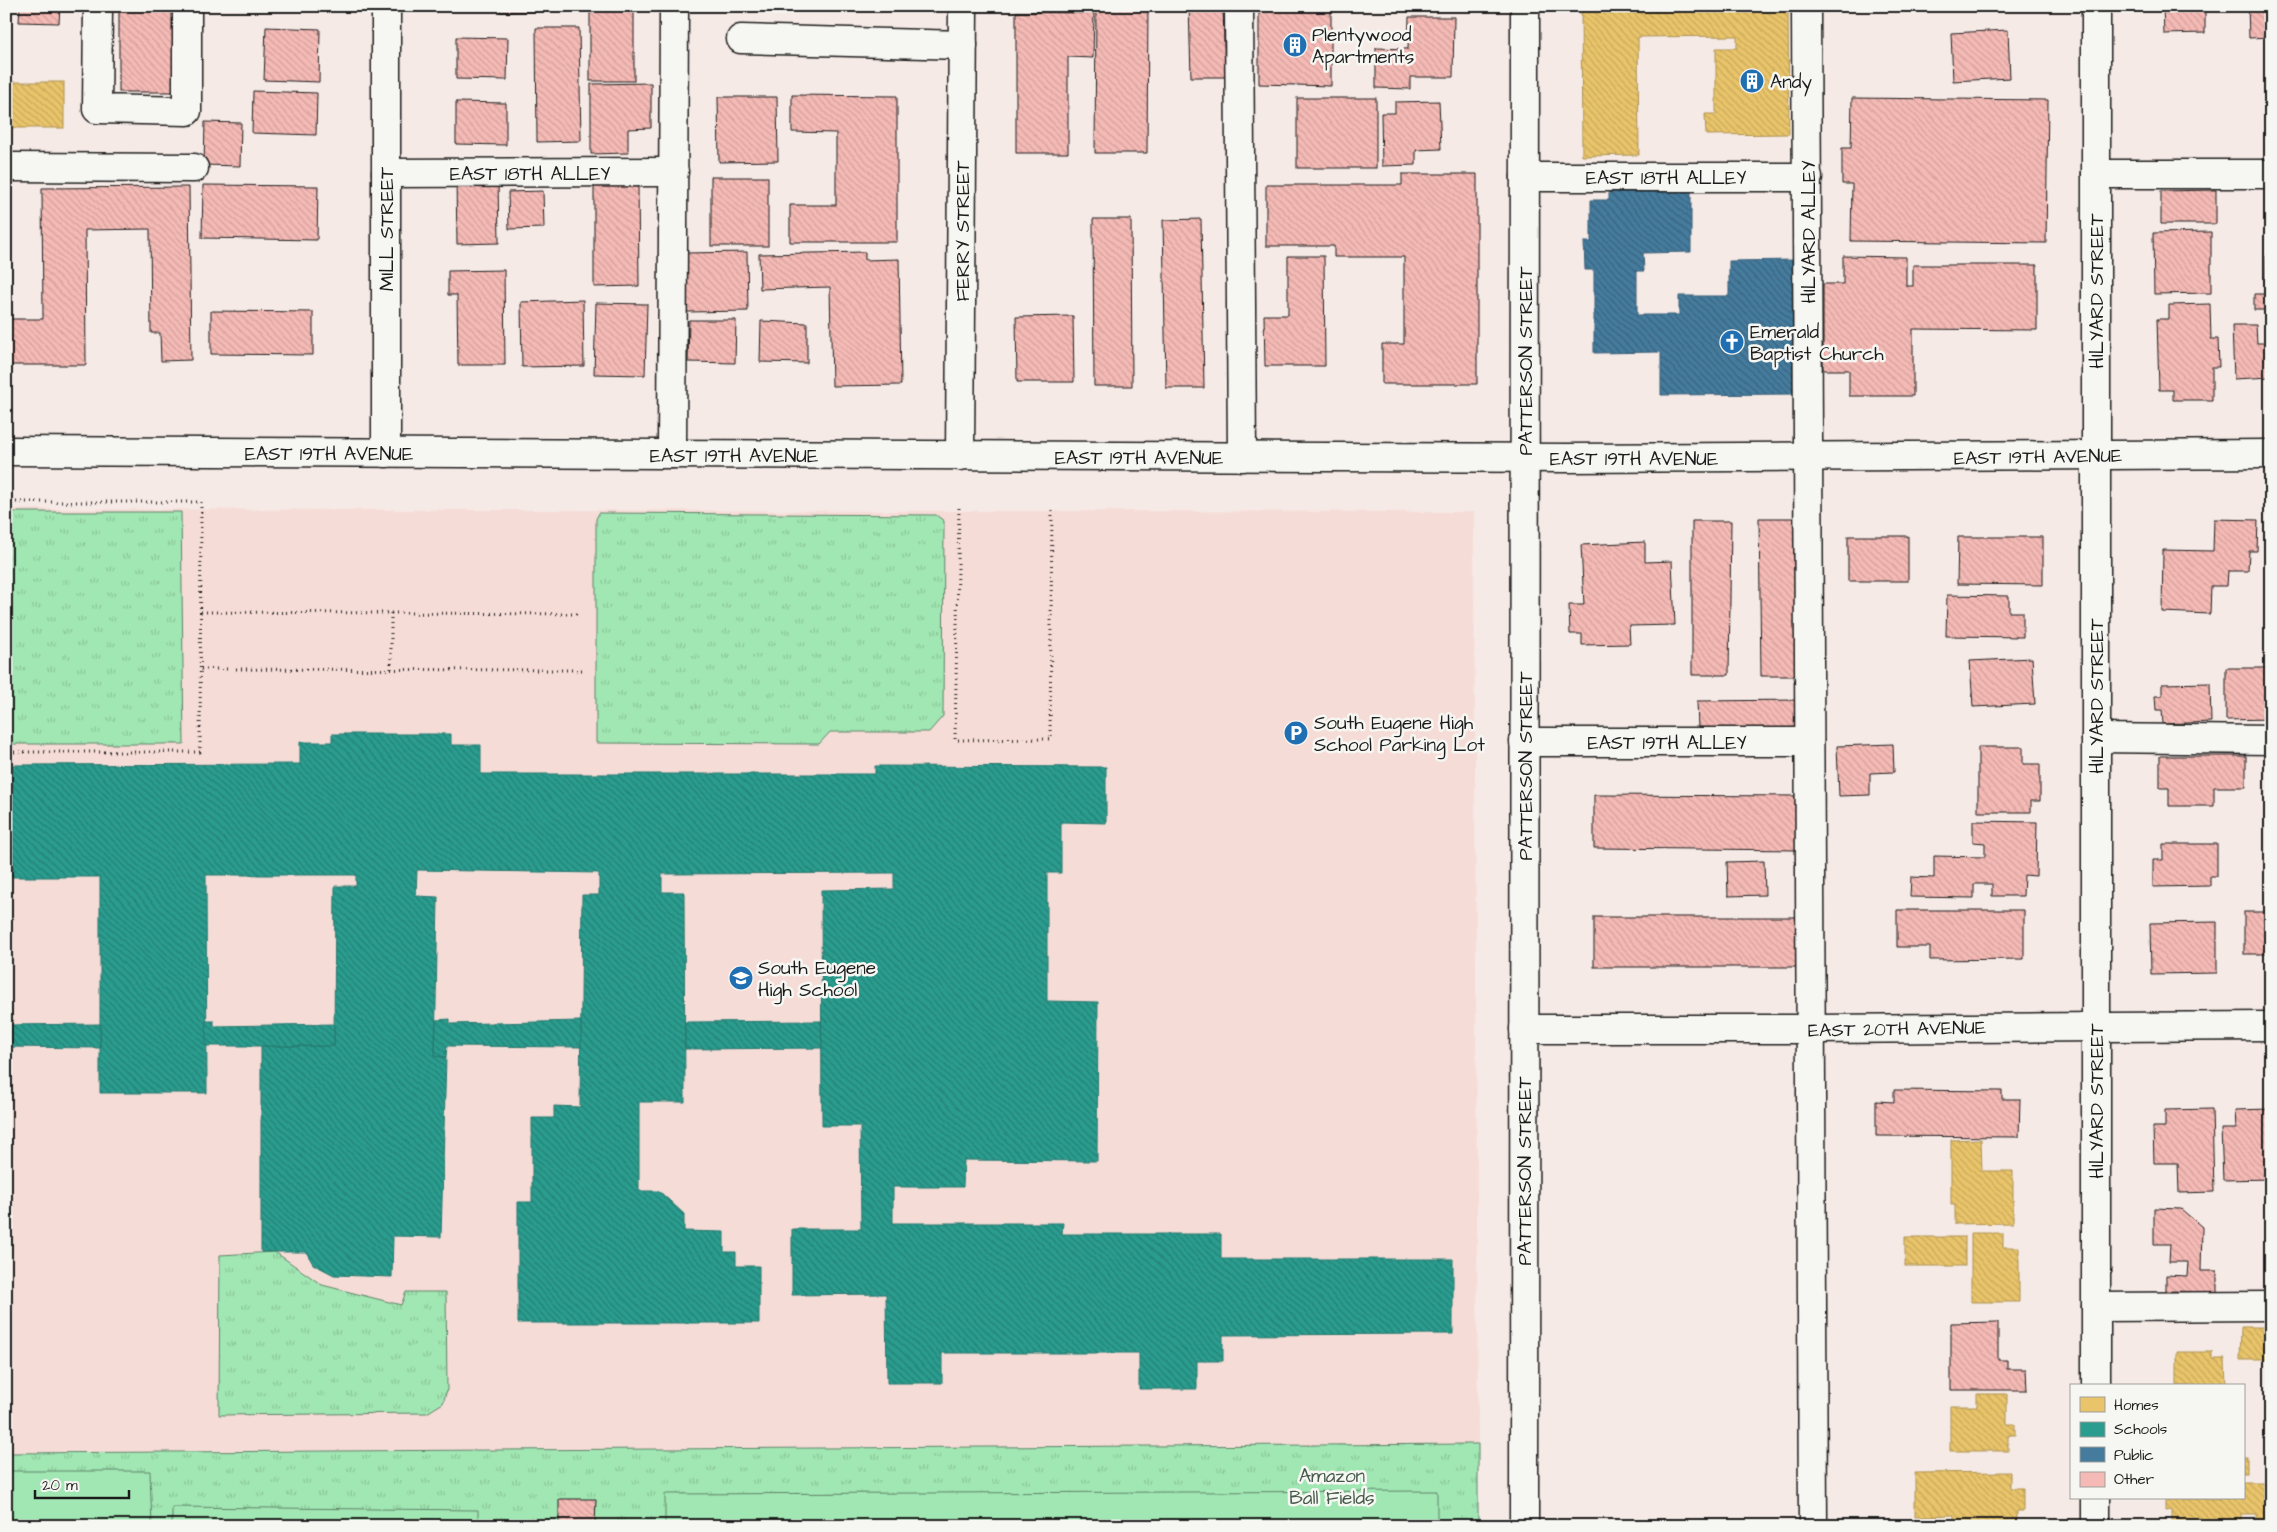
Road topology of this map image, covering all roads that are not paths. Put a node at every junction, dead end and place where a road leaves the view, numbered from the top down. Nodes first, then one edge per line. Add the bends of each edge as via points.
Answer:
1 (98, 6) edge
2 (187, 6) edge
3 (386, 6) edge
4 (674, 6) edge
5 (963, 6) edge
6 (1239, 6) edge
7 (1525, 6) edge
8 (1806, 6) edge
9 (2096, 6) edge
10 (741, 39) dead end
11 (962, 45) junction
12 (6, 167) edge
13 (194, 168) dead end
14 (674, 172) junction
15 (386, 173) junction
16 (2096, 174) junction
17 (2271, 174) edge
18 (1525, 177) junction
19 (1808, 177) junction
20 (6, 451) edge
21 (386, 453) junction
22 (672, 454) junction
23 (2096, 454) junction
24 (2271, 454) edge
25 (960, 456) junction
26 (1242, 457) junction
27 (1526, 457) junction
28 (1808, 457) junction
29 (2096, 738) junction
30 (2271, 740) edge
31 (1524, 742) junction
32 (1809, 742) junction
33 (2096, 1026) junction
34 (2271, 1026) edge
35 (1524, 1029) junction
36 (1811, 1029) junction
37 (2271, 1306) edge
38 (2096, 1307) junction
39 (2096, 1384) edge
40 (2096, 1500) edge
41 (1524, 1526) edge
42 (1813, 1526) edge
43 (2096, 1526) edge

1 - 2 street via 97,109 187,111
3 - 15 street, MILL STREET
4 - 14 street
5 - 11 street, FERRY STREET
6 - 26 street
7 - 18 street, PATTERSON STREET
8 - 19 street, HILYARD ALLEY
9 - 16 street, HILYARD STREET
10 - 11 street
11 - 25 street, FERRY STREET
12 - 13 street
14 - 15 street, EAST 18TH ALLEY
14 - 22 street
15 - 21 street, MILL STREET
16 - 17 street
16 - 23 street, HILYARD STREET
18 - 19 street, EAST 18TH ALLEY
18 - 27 street, PATTERSON STREET
19 - 28 street, HILYARD ALLEY
20 - 21 street, EAST 19TH AVENUE
21 - 22 street, EAST 19TH AVENUE
22 - 25 street, EAST 19TH AVENUE
23 - 24 street, EAST 19TH AVENUE
23 - 28 street, EAST 19TH AVENUE
23 - 29 street, HILYARD STREET
25 - 26 street, EAST 19TH AVENUE
26 - 27 street, EAST 19TH AVENUE
27 - 28 street, EAST 19TH AVENUE
27 - 31 street, PATTERSON STREET
28 - 32 street, HILYARD ALLEY
29 - 30 street
29 - 33 street, HILYARD STREET
31 - 32 street, EAST 19TH ALLEY
31 - 35 street, PATTERSON STREET
32 - 36 street, HILYARD ALLEY
33 - 34 street, EAST 20TH AVENUE
33 - 36 street, EAST 20TH AVENUE
33 - 38 street, HILYARD STREET
35 - 36 street, EAST 20TH AVENUE
35 - 41 street, PATTERSON STREET
36 - 42 street, HILYARD ALLEY
37 - 38 street
38 - 39 street, HILYARD STREET
40 - 43 street

